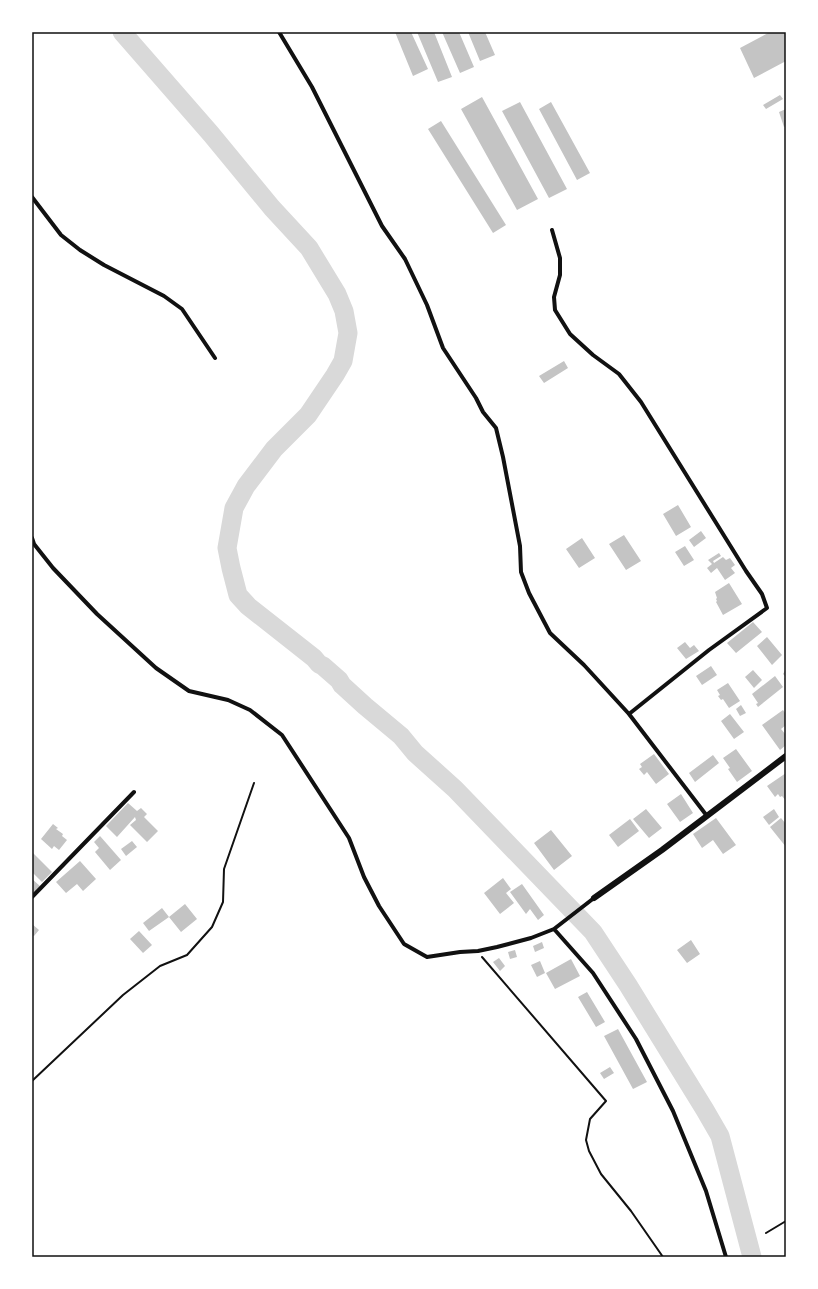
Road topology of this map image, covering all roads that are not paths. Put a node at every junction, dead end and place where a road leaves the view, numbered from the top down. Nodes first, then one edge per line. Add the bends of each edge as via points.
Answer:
1 (279, 32) edge
2 (32, 196) edge
3 (552, 230) dead end
4 (215, 358) dead end
5 (32, 538) edge
6 (629, 714) junction
7 (785, 760) edge
8 (134, 792) dead end
9 (707, 816) junction
10 (32, 897) edge
11 (594, 898) joint
12 (554, 929) junction
13 (726, 1257) edge

1 - 6 street via 312,87 382,226 405,259 427,305 443,348 483,412 496,428 520,546 521,572 529,593 550,633
2 - 4 street via 61,234 80,250 164,296 182,309
3 - 6 street via 560,258 560,275 554,297 555,310 570,334 619,374 641,402 762,594 767,608
5 - 12 street via 53,568 97,614 156,668 189,691 228,700 250,710 282,734 349,838 364,877 379,906 404,944 427,956 478,951 531,938
6 - 9 street
7 - 9 street
8 - 10 street
9 - 11 street
11 - 12 street
12 - 13 street via 593,973 636,1039 670,1104 706,1191

